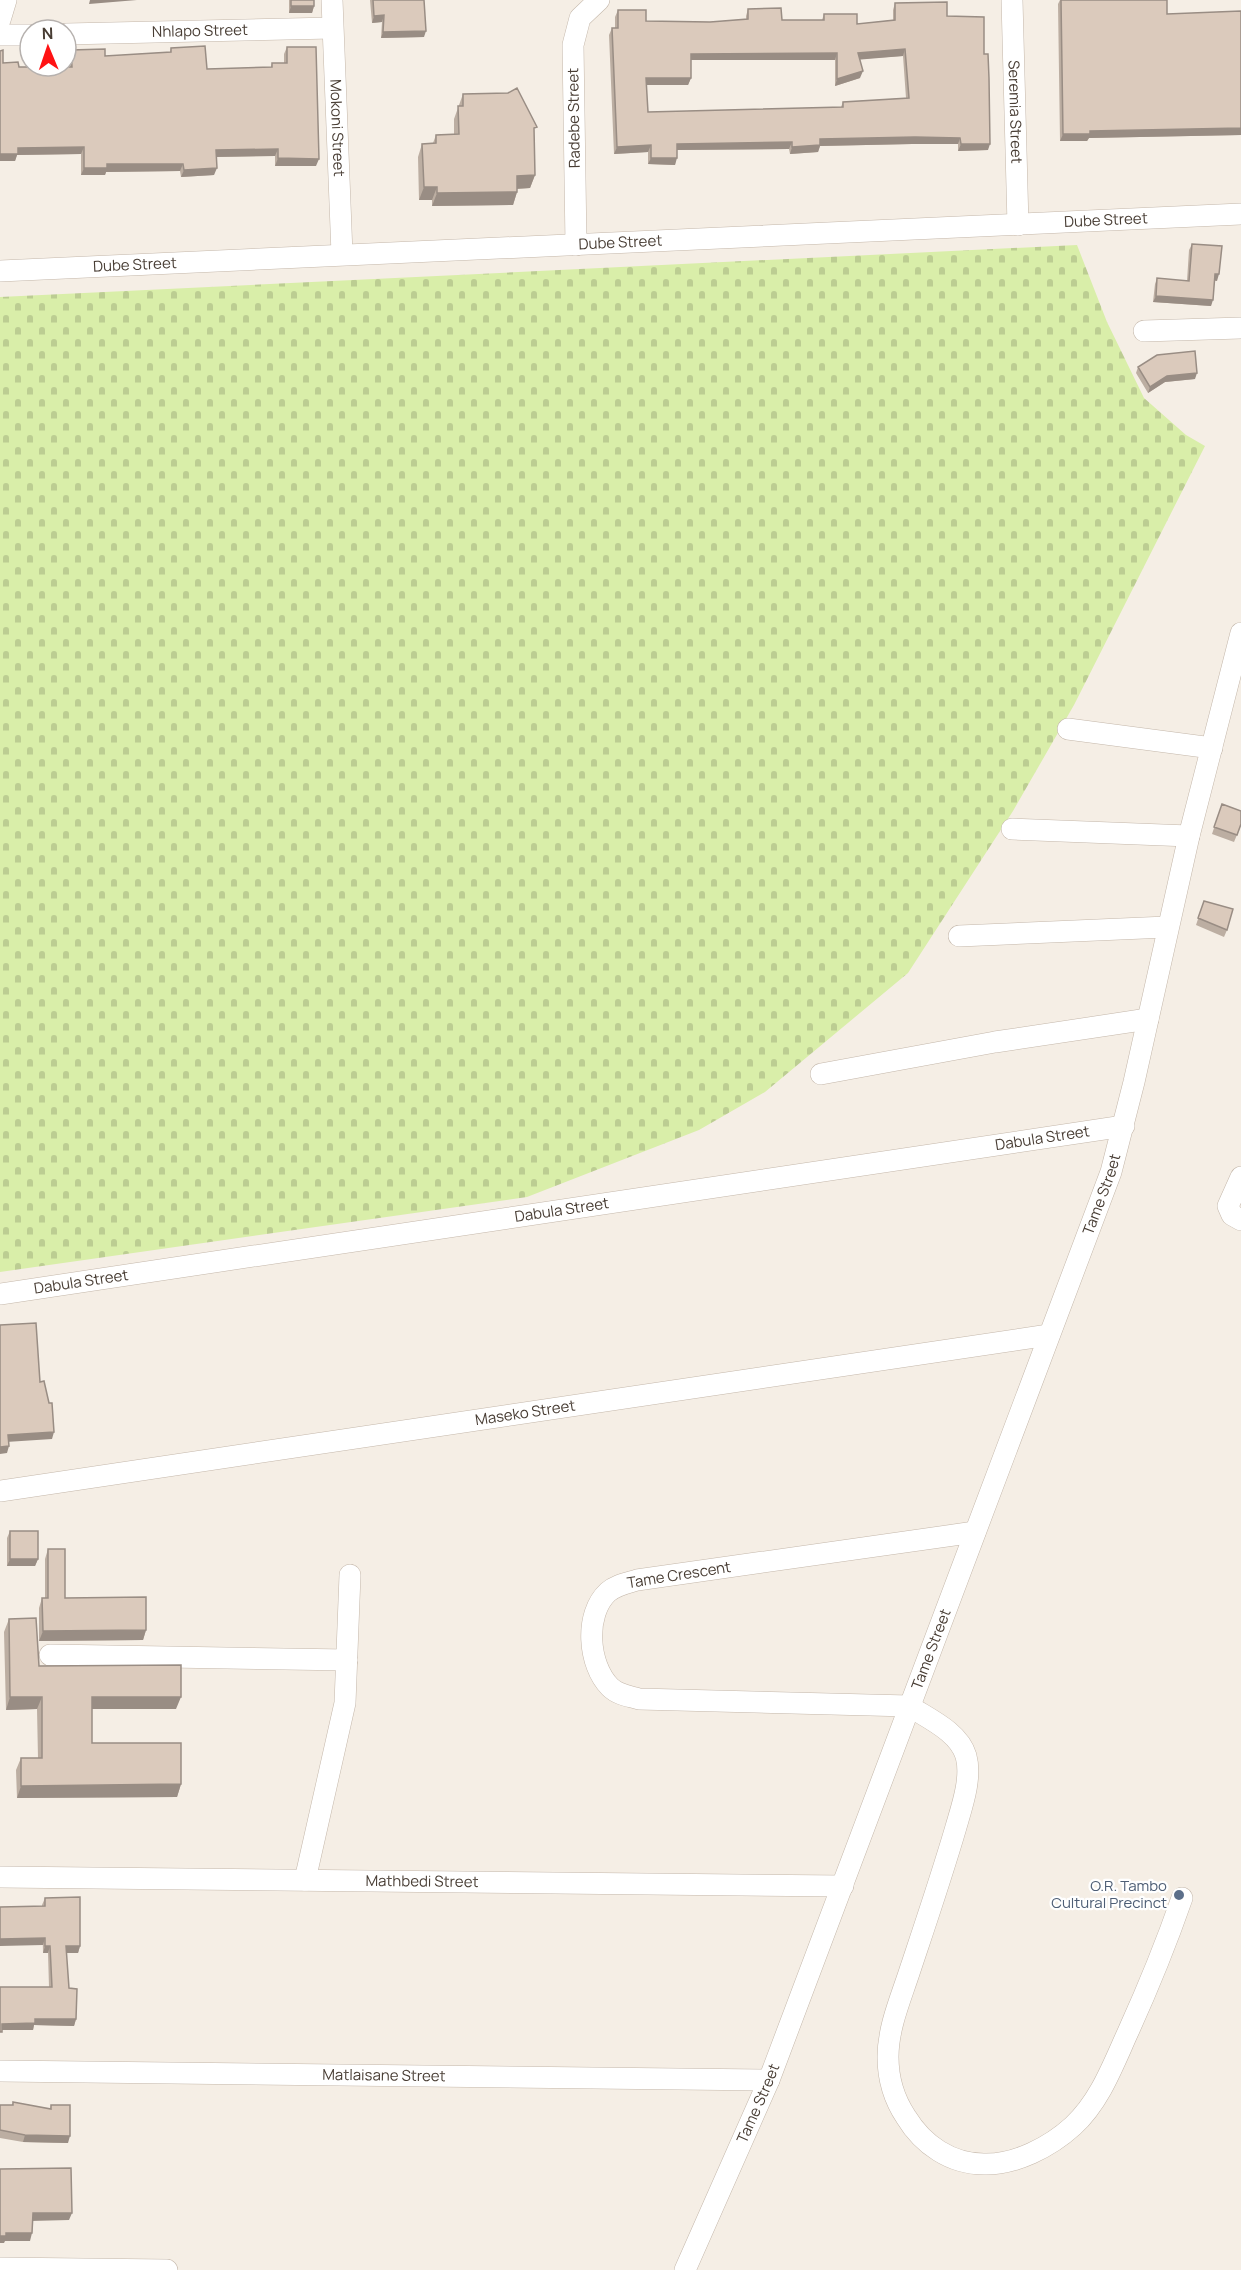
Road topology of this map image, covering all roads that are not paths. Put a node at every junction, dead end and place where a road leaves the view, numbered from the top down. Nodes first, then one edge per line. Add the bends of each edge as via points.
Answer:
1 (6, 0) edge
2 (332, 0) edge
3 (599, 0) edge
4 (1012, 0) edge
5 (0, 20) edge
6 (332, 28) junction
7 (78, 34) edge
8 (0, 35) edge
9 (18, 35) edge
10 (1241, 214) edge
11 (1018, 225) junction
12 (576, 245) junction
13 (342, 254) junction
14 (0, 271) edge
15 (1241, 328) edge
16 (1144, 331) dead end
17 (1241, 633) edge
18 (1068, 729) dead end
19 (1212, 748) junction
20 (1012, 829) dead end
21 (1189, 836) junction
22 (1167, 927) junction
23 (959, 936) dead end
24 (1148, 1020) junction
25 (821, 1074) dead end
26 (1124, 1126) junction
27 (1241, 1178) edge
28 (1241, 1220) edge
29 (0, 1294) edge
30 (1049, 1335) junction
31 (0, 1491) edge
32 (975, 1532) junction
33 (350, 1575) dead end
34 (50, 1655) dead end
35 (347, 1660) junction
36 (909, 1706) junction
37 (0, 1876) edge
38 (305, 1880) junction
39 (843, 1886) junction
40 (1182, 1898) dead end
41 (0, 2071) edge
42 (769, 2080) junction
43 (0, 2268) edge
44 (167, 2270) edge
45 (685, 2270) edge

1 - 5 street
2 - 6 street, Mokoni Street
3 - 12 street, Radebe Street via 580,18 573,45
4 - 11 street, Seremia Street
6 - 7 street, Nhlapo Street
6 - 13 street, Mokoni Street
8 - 9 street
10 - 11 street, Dube Street
11 - 12 street, Dube Street
12 - 13 street, Dube Street
13 - 14 street, Dube Street
15 - 16 street
17 - 19 street, Tame Street
18 - 19 street
19 - 21 street, Tame Street
20 - 21 street
21 - 22 street, Tame Street
22 - 23 street
22 - 24 street, Tame Street
24 - 25 street via 994,1042
24 - 26 street, Tame Street
26 - 29 street, Dabula Street
26 - 30 street, Tame Street via 1111,1172
27 - 28 street via 1228,1206 1232,1215
30 - 31 street, Maseko Street
30 - 32 street, Tame Street
32 - 36 street, Tame Street
32 - 36 street, Tame Crescent via 637,1580 609,1591 595,1611 592,1628 598,1666 602,1676 621,1694 639,1699
33 - 35 street
34 - 35 street
35 - 38 street via 345,1703
36 - 39 street, Tame Street
36 - 40 street via 953,1735 966,1755 968,1768 959,1816 893,2020 888,2058 890,2082 907,2119 948,2158 966,2164 1015,2160 1035,2152 1073,2126 1101,2092
37 - 38 street, Mathbedi Street
38 - 39 street, Mathbedi Street
39 - 42 street, Tame Street
41 - 42 street, Matlaisane Street
42 - 45 street, Tame Street
43 - 44 street

